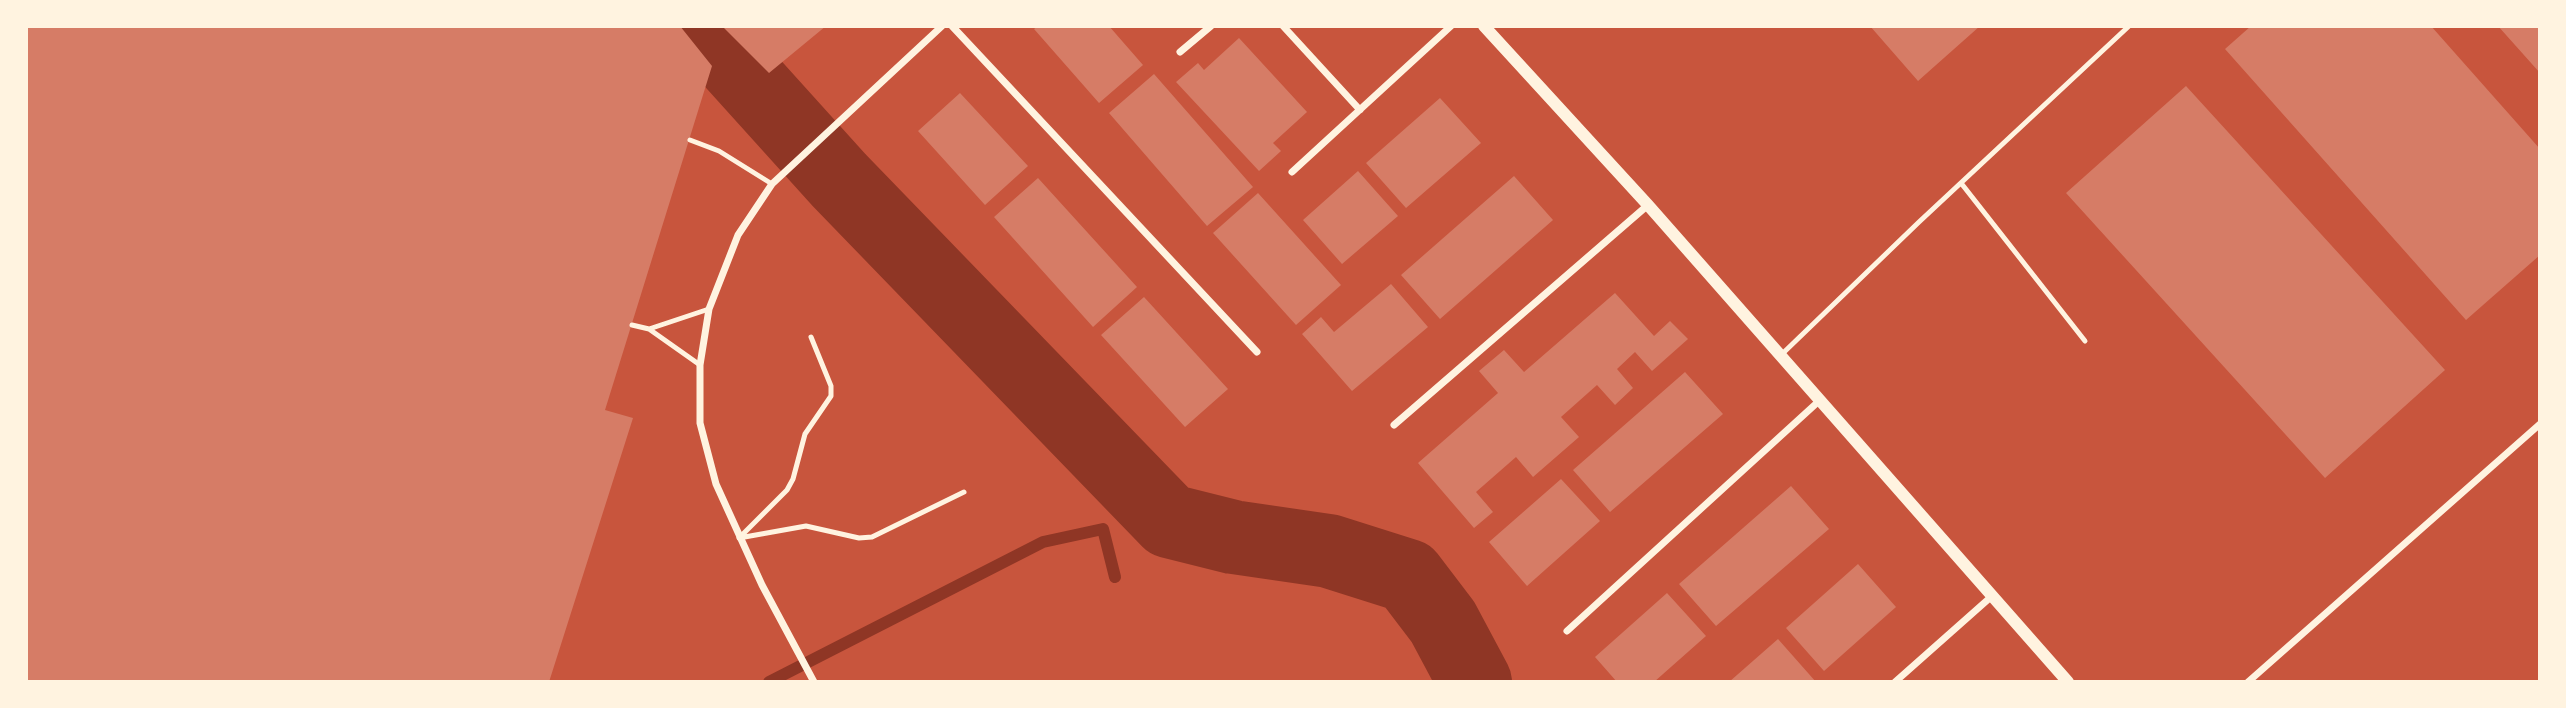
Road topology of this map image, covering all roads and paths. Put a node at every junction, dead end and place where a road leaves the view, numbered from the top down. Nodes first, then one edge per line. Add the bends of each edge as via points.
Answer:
1 (942, 26) edge
2 (952, 26) edge
3 (1211, 26) edge
4 (1283, 26) edge
5 (1451, 26) edge
6 (1484, 26) edge
7 (2130, 26) edge
8 (1181, 52) dead end
9 (1360, 110) junction
10 (690, 140) dead end
11 (1293, 172) dead end
12 (1961, 183) junction
13 (772, 184) junction
14 (1648, 205) junction
15 (709, 309) junction
16 (632, 326) dead end
17 (649, 330) junction
18 (811, 337) dead end
19 (2085, 341) dead end
20 (1257, 352) dead end
21 (1780, 356) junction
22 (700, 365) junction
23 (1819, 401) junction
24 (2540, 424) edge
25 (1394, 425) dead end
26 (964, 492) dead end
27 (739, 538) junction
28 (1992, 596) junction
29 (1567, 631) dead end
30 (814, 682) edge
31 (1895, 682) edge
32 (2068, 682) edge
33 (2248, 682) edge

1 - 13 street
2 - 20 street
3 - 8 street
4 - 9 street
5 - 9 street
6 - 14 street
7 - 12 lane
9 - 11 street
10 - 13 lane via 719,151
12 - 19 lane
12 - 21 lane
13 - 15 street via 738,235
14 - 21 street
14 - 25 street
15 - 17 lane
15 - 22 street
16 - 17 lane
17 - 22 lane
18 - 27 lane via 831,396 805,434 787,490
21 - 23 street
22 - 27 street via 700,424 716,484
23 - 28 street
23 - 29 street
24 - 33 street
26 - 27 lane via 872,537 806,526
27 - 30 street
28 - 31 street
28 - 32 street

